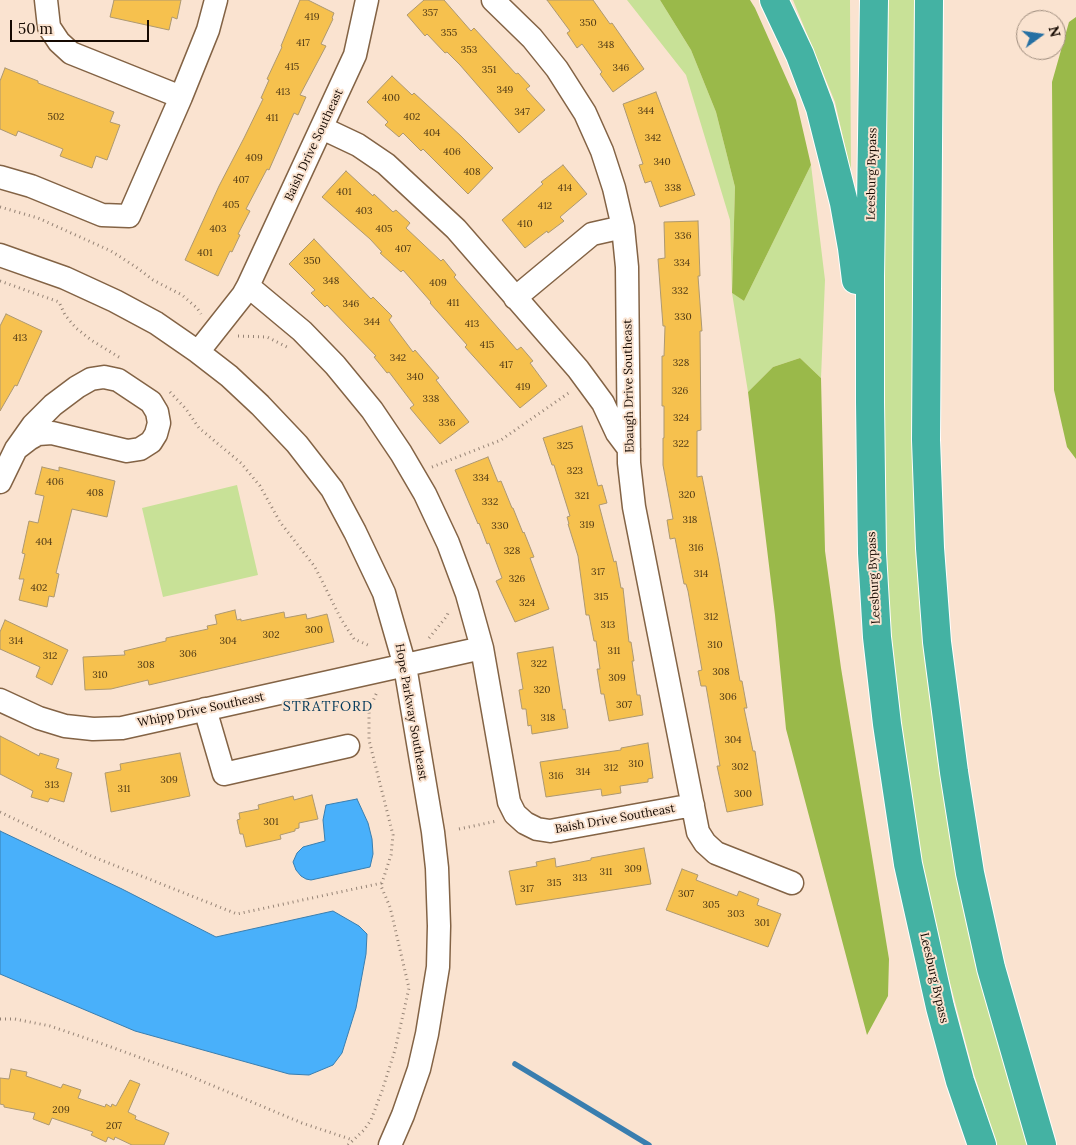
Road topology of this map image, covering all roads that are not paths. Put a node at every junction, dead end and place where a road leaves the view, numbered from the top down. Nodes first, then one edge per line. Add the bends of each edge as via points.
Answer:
1 (46, 0) edge
2 (216, 0) edge
3 (367, 0) edge
4 (493, 0) edge
5 (774, 0) edge
6 (874, 0) edge
7 (928, 0) edge
8 (181, 97) junction
9 (322, 128) junction
10 (0, 177) edge
11 (623, 227) junction
12 (0, 255) edge
13 (248, 286) junction
14 (515, 298) junction
15 (198, 352) junction
16 (870, 402) junction
17 (16, 449) junction
18 (629, 449) junction
19 (0, 482) edge
20 (482, 648) junction
21 (405, 666) junction
22 (0, 700) edge
23 (205, 709) junction
24 (348, 746) dead end
25 (693, 805) junction
26 (792, 883) dead end
27 (390, 1145) edge
28 (982, 1145) edge
29 (1042, 1145) edge

1 - 8 street via 49,27 71,53
2 - 8 street via 208,30
3 - 9 street, Baish Drive Southeast via 355,54
4 - 11 street, Ebaugh Drive Southeast via 532,38 557,69 585,113 614,188
5 - 16 highway via 800,55 832,152 852,248
6 - 16 highway, Leesburg Bypass
7 - 29 highway via 926,440 937,642 970,873 991,968
8 - 10 street via 130,216 102,215
9 - 13 street, Baish Drive Southeast
9 - 14 street via 358,145 386,164 456,229
11 - 14 street via 592,234
11 - 18 street, Ebaugh Drive Southeast via 627,266
12 - 15 street, Hope Parkway Southeast via 65,278 115,301 156,323
13 - 15 street, Baish Drive Southeast
13 - 20 street, Baish Drive Southeast via 302,331 335,365 372,410 401,453 448,543
14 - 18 street via 578,369 603,403
15 - 21 street, Hope Parkway Southeast via 260,405 297,444 332,489 384,593
16 - 28 highway, Leesburg Bypass via 877,637 897,801 940,1007
17 - 17 street via 53,405 91,379 118,380 151,402 157,412 156,434 140,449 127,451 52,433 38,434
17 - 19 street
18 - 25 street, Ebaugh Drive Southeast via 634,507
20 - 21 street
20 - 25 street, Baish Drive Southeast via 508,802 525,824 550,831
21 - 23 street, Whipp Drive Southeast
21 - 27 street, Hope Parkway Southeast via 437,868 438,967 419,1069
22 - 23 street, Whipp Drive Southeast via 38,718 93,729 122,728
23 - 24 street via 224,774
25 - 26 street, Baish Drive Southeast via 698,832 716,853

